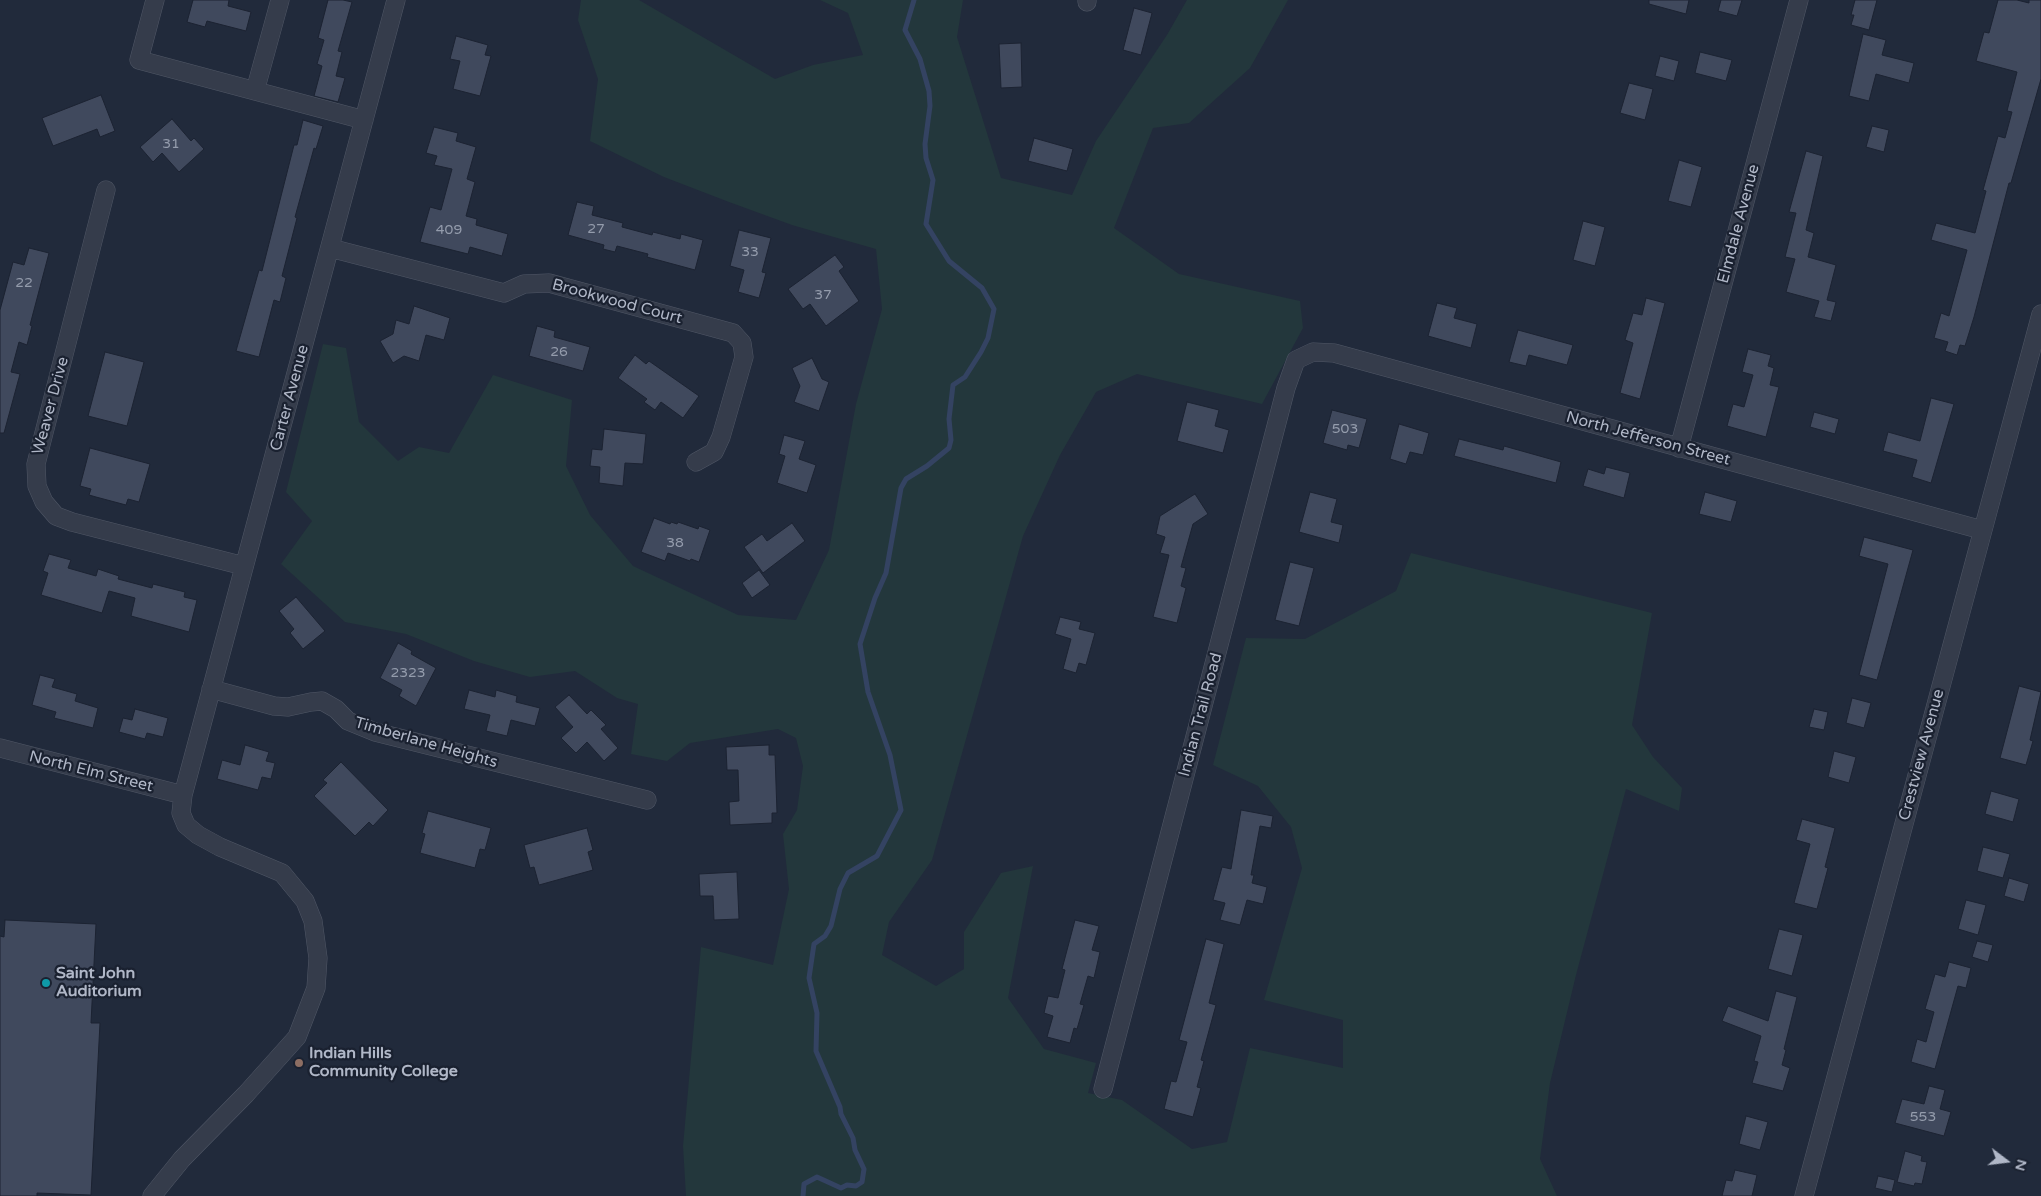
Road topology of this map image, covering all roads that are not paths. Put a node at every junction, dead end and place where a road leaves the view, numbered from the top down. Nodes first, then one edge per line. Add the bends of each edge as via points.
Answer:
1 (155, 0) edge
2 (280, 0) edge
3 (396, 0) edge
4 (1799, 0) edge
5 (256, 91) junction
6 (364, 120) junction
7 (106, 190) dead end
8 (330, 248) junction
9 (2041, 314) edge
10 (1313, 352) joint
11 (1679, 448) junction
12 (696, 462) dead end
13 (1982, 530) junction
14 (244, 566) junction
15 (211, 689) junction
16 (0, 748) edge
17 (183, 795) junction
18 (647, 800) dead end
19 (1102, 1089) dead end
20 (152, 1196) edge
21 (1804, 1196) edge

1 - 5 street via 140,60
2 - 5 street
3 - 6 street, Carter Avenue
4 - 11 street, Elmdale Avenue
5 - 6 street
6 - 8 street, Carter Avenue
7 - 14 street, Weaver Drive via 36,464 37,486 44,502 56,516
8 - 12 street, Brookwood Court via 504,293 524,284 549,283 733,333 742,342 744,358 721,437 714,452
8 - 14 street, Carter Avenue
9 - 13 street, Crestview Avenue
10 - 11 street, North Jefferson Street via 1334,353
10 - 19 street, Indian Trail Road via 1296,360 1286,388
11 - 13 street, North Jefferson Street
13 - 21 street, Crestview Avenue
14 - 15 street, Carter Avenue
15 - 17 street, Carter Avenue
15 - 18 street, Timberlane Heights via 274,706 322,702 336,709 348,721 375,732
16 - 17 street, North Elm Street
17 - 20 street, Carter Avenue via 181,813 186,825 220,846 282,873 305,901 313,921 318,958 317,981 297,1038

